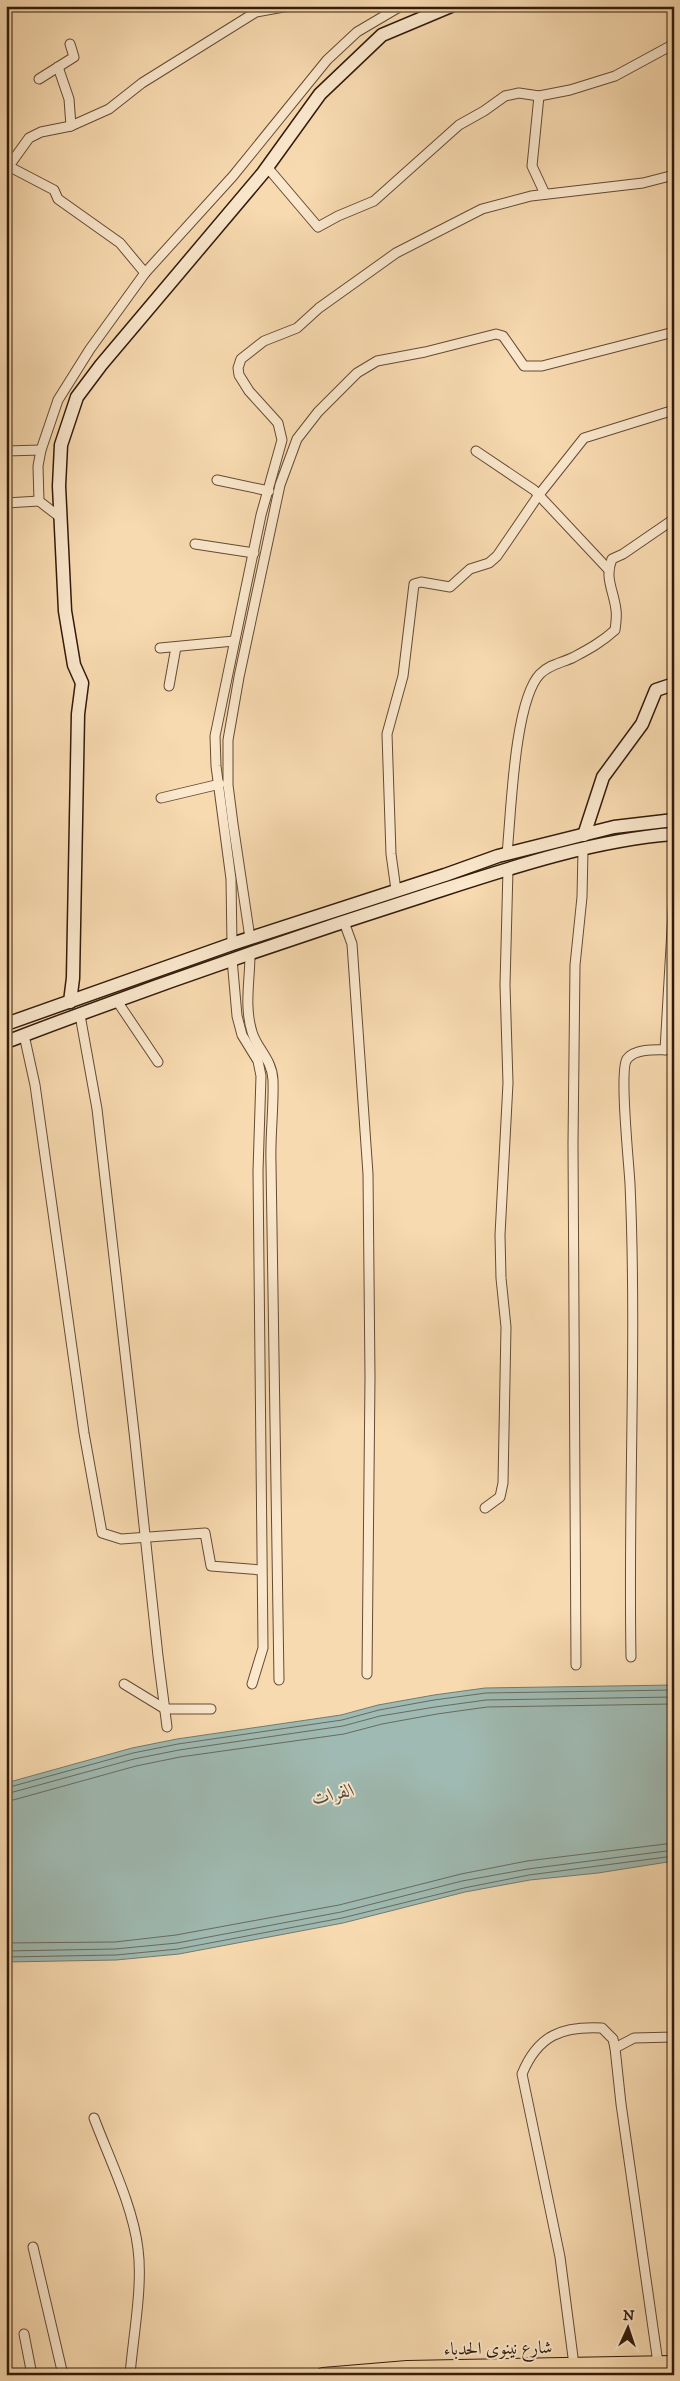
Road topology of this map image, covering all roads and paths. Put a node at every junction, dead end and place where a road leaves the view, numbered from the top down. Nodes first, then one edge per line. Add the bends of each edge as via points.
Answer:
1 (289, 6) edge
2 (401, 6) edge
3 (451, 6) edge
4 (70, 44) dead end
5 (674, 44) edge
6 (58, 67) junction
7 (39, 79) dead end
8 (539, 96) junction
9 (71, 126) junction
10 (267, 167) junction
11 (8, 168) edge
12 (674, 175) edge
13 (545, 194) junction
14 (145, 273) junction
15 (674, 332) edge
16 (674, 410) edge
17 (41, 450) junction
18 (6, 451) edge
19 (476, 451) dead end
20 (217, 480) dead end
21 (269, 492) junction
22 (538, 496) junction
23 (39, 501) junction
24 (6, 503) edge
25 (60, 518) junction
26 (674, 519) edge
27 (195, 544) dead end
28 (254, 553) junction
29 (608, 569) junction
30 (234, 641) junction
31 (176, 647) junction
32 (160, 648) dead end
33 (674, 684) edge
34 (169, 686) dead end
35 (220, 784) junction
36 (161, 798) dead end
37 (674, 820) edge
38 (674, 834) edge
39 (584, 835) junction
40 (583, 850) junction
41 (507, 854) junction
42 (508, 869) junction
43 (396, 890) junction
44 (674, 895) edge
45 (352, 905) junction
46 (350, 920) junction
47 (250, 938) junction
48 (672, 943) edge
49 (232, 944) junction
50 (250, 954) junction
51 (232, 959) junction
52 (117, 1001) junction
53 (70, 1002) junction
54 (80, 1014) junction
55 (6, 1024) edge
56 (24, 1035) junction
57 (6, 1042) edge
58 (669, 1050) edge
59 (158, 1062) dead end
60 (485, 1508) dead end
61 (144, 1538) junction
62 (262, 1570) junction
63 (631, 1657) dead end
64 (576, 1665) dead end
65 (366, 1674) dead end
66 (279, 1680) dead end
67 (124, 1684) dead end
68 (252, 1684) dead end
69 (165, 1709) junction
70 (211, 1709) dead end
71 (168, 1727) dead end
72 (674, 2037) edge
73 (615, 2048) junction
74 (94, 2118) dead end
75 (34, 2247) dead end
76 (24, 2334) dead end
77 (658, 2363) junction
78 (674, 2363) edge
79 (574, 2365) junction
80 (32, 2375) edge
81 (63, 2375) edge
82 (130, 2375) edge
83 (323, 2375) edge

1 - 9 street via 256,12 142,83 110,109
2 - 14 street via 357,32 327,60 233,176
3 - 10 main road via 382,35 320,94
4 - 6 street via 74,56
5 - 8 street via 616,76
6 - 7 street
6 - 9 street via 69,98
8 - 10 street via 520,93 505,96 459,125 374,201 318,227
8 - 13 street via 532,166
9 - 11 street via 29,138
10 - 25 main road via 77,397 61,445
11 - 14 street via 54,190 58,199 120,243
12 - 13 street via 642,184
13 - 21 street via 482,208 396,253 319,308 297,328 264,341 241,359 239,375 278,423 282,440
14 - 17 street via 58,400
15 - 47 street via 542,366 524,366 503,336 496,334 376,361 318,412 297,439 280,485 228,740 230,804
16 - 22 street via 584,438
17 - 18 street
17 - 23 street
19 - 22 street via 534,490
20 - 21 street
21 - 28 street
22 - 29 street
22 - 43 street via 497,556 488,563 470,569 450,587 421,582 414,584 403,676 388,734 390,854
23 - 24 street
23 - 25 street
25 - 53 main road via 65,611 74,665 82,684 78,714
26 - 29 street via 612,559
27 - 28 street
28 - 30 street
29 - 41 street via 616,610 615,630 601,643 550,666 530,688 516,759
30 - 31 street
30 - 35 street via 215,736
31 - 32 street
31 - 34 street
33 - 39 main road via 656,690 642,724 610,766 596,796
35 - 36 street
35 - 49 street via 232,888
37 - 39 main road via 614,827
38 - 40 main road
39 - 41 main road
40 - 42 main road
40 - 64 street via 575,965 573,1135
41 - 43 main road
42 - 46 main road
42 - 60 street via 505,985 508,1083 500,1235 506,1327 503,1483 500,1497
43 - 45 main road
44 - 48 street
45 - 46 main road
45 - 47 main road
46 - 50 main road
46 - 65 street via 368,1174 370,1377
47 - 49 main road
48 - 58 street
49 - 53 main road
50 - 51 main road
50 - 66 street via 247,1014 252,1035 267,1056 273,1078 270,1140
51 - 52 main road
51 - 62 street via 237,1016 242,1034 258,1061 261,1076 258,1171
52 - 54 main road
52 - 59 street
53 - 55 main road
54 - 56 main road
54 - 61 street via 96,1109
56 - 57 main road
56 - 61 street via 35,1086 84,1434 102,1533 121,1539
58 - 63 street via 634,1054 627,1060 623,1073 634,1275
61 - 62 street via 205,1533 211,1566
61 - 69 street
62 - 68 street via 263,1648
67 - 69 street
69 - 70 street
69 - 71 street
72 - 73 street via 634,2038
73 - 77 street
73 - 79 street via 613,2039 602,2028 572,2029 542,2042 532,2053 522,2074 560,2257
74 - 82 street via 126,2204 138,2249
75 - 81 street
76 - 80 street
77 - 78 main road, شارع نينوى الحدباء
77 - 79 main road, شارع نينوى الحدباء
79 - 83 main road, شارع نينوى الحدباء via 407,2368

